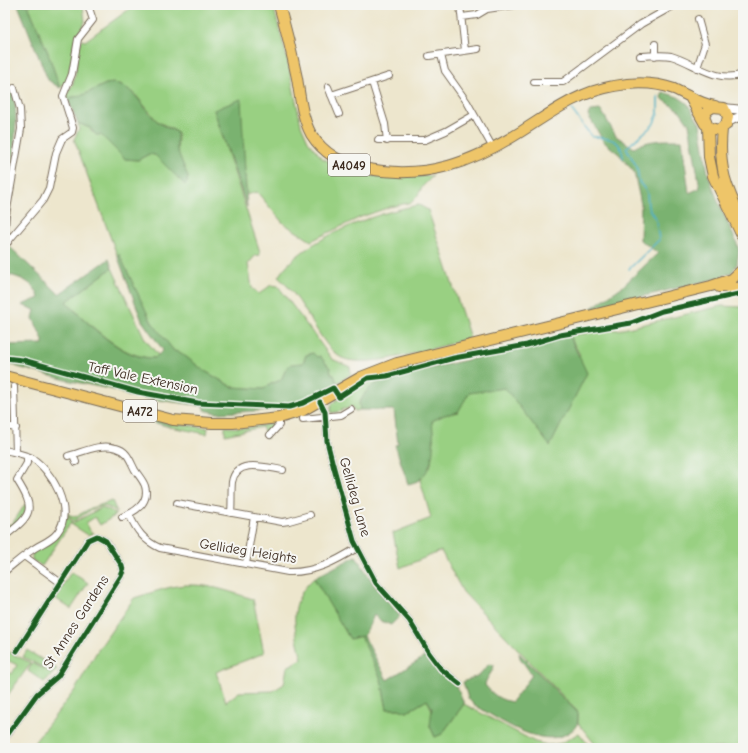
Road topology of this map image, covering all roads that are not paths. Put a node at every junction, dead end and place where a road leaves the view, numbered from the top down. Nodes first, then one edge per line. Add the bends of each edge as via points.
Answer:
1 (88, 5) edge
2 (279, 5) edge
3 (460, 5) edge
4 (515, 5) edge
5 (675, 5) edge
6 (462, 17) junction
7 (698, 19) dead end
8 (655, 44) dead end
9 (478, 49) dead end
10 (465, 50) junction
11 (441, 55) junction
12 (430, 56) dead end
13 (640, 56) dead end
14 (655, 56) junction
15 (697, 68) junction
16 (743, 74) edge
17 (389, 76) dead end
18 (372, 82) junction
19 (534, 82) dead end
20 (328, 87) dead end
21 (14, 88) dead end
22 (331, 95) junction
23 (691, 99) junction
24 (720, 107) junction
25 (743, 110) edge
26 (339, 114) dead end
27 (474, 115) junction
28 (743, 115) edge
29 (707, 125) junction
30 (725, 125) junction
31 (378, 140) dead end
32 (387, 141) junction
33 (493, 148) junction
34 (743, 221) edge
35 (743, 238) edge
36 (6, 244) edge
37 (743, 269) edge
38 (711, 286) junction
39 (743, 288) edge
40 (5, 376) edge
41 (14, 387) dead end
42 (320, 402) junction
43 (348, 410) dead end
44 (326, 417) junction
45 (279, 418) junction
46 (303, 418) dead end
47 (5, 426) edge
48 (16, 428) junction
49 (270, 435) dead end
50 (5, 450) edge
51 (16, 453) junction
52 (27, 456) junction
53 (76, 462) dead end
54 (280, 468) dead end
55 (180, 506) dead end
56 (302, 509) dead end
57 (231, 513) junction
58 (129, 514) junction
59 (122, 517) dead end
60 (254, 517) junction
61 (5, 536) edge
62 (357, 548) junction
63 (24, 556) junction
64 (246, 564) junction
65 (5, 571) edge
66 (61, 583) junction
67 (17, 651) dead end
68 (460, 684) dead end
69 (5, 738) edge

1 - 36 street via 93,20 78,39 72,74 63,96 72,132 62,139 56,153 49,188 43,200
2 - 33 main road, A4049 via 306,123 317,142 336,159 348,165 380,171 418,172 462,162
3 - 6 street
4 - 6 street via 488,9 477,15
5 - 19 street via 641,24 563,82
6 - 10 street
7 - 15 street via 705,44
8 - 14 street
9 - 10 street
10 - 11 street
11 - 12 street
11 - 27 street via 445,71
13 - 14 street
14 - 15 street via 671,56
15 - 16 street via 728,77
17 - 18 street
18 - 22 street
18 - 32 street via 385,124
20 - 22 street
21 - 36 street via 20,109 21,129 6,215
22 - 26 street
23 - 24 main road, A4049
23 - 29 main road
23 - 33 main road, A4049 via 659,85 629,84 600,89 577,96
24 - 25 street
24 - 29 main road via 706,112
24 - 30 main road via 727,113
27 - 32 street via 425,140
27 - 33 street
28 - 30 street
29 - 30 main road via 714,130
29 - 35 main road via 713,176
30 - 34 main road via 720,150 723,175
31 - 32 street
37 - 38 main road, A472 via 732,279
38 - 39 main road, A472
38 - 42 main road, A472 via 397,363 361,377
40 - 45 main road, A472 via 173,420 212,423
41 - 48 street
42 - 44 street, Gellideg Lane
42 - 45 main road, A472
43 - 44 street via 341,415
44 - 46 street
44 - 62 street, Gellideg Lane via 327,440 346,518
45 - 49 street via 279,425
47 - 48 street
48 - 51 street
50 - 51 street
51 - 52 street
52 - 61 street via 27,463 17,480 28,498 29,511
52 - 63 street via 48,474 57,487 63,513 58,532
53 - 58 street via 71,455 94,448 109,447 127,454 145,490 140,506
54 - 57 street via 248,466 238,470 232,482
55 - 57 street
56 - 60 street via 307,516 282,522
57 - 60 street
58 - 59 street
58 - 64 street, Gellideg Heights via 140,534 155,546
60 - 64 street
62 - 64 street, Gellideg Heights via 323,566 304,571 288,572
62 - 68 street, Gellideg Lane via 376,583 409,620 441,669
63 - 65 street
63 - 66 street
66 - 67 street, St Annes Gardens
66 - 69 street, St Annes Gardens via 93,536 106,541 123,571 58,676 37,694

